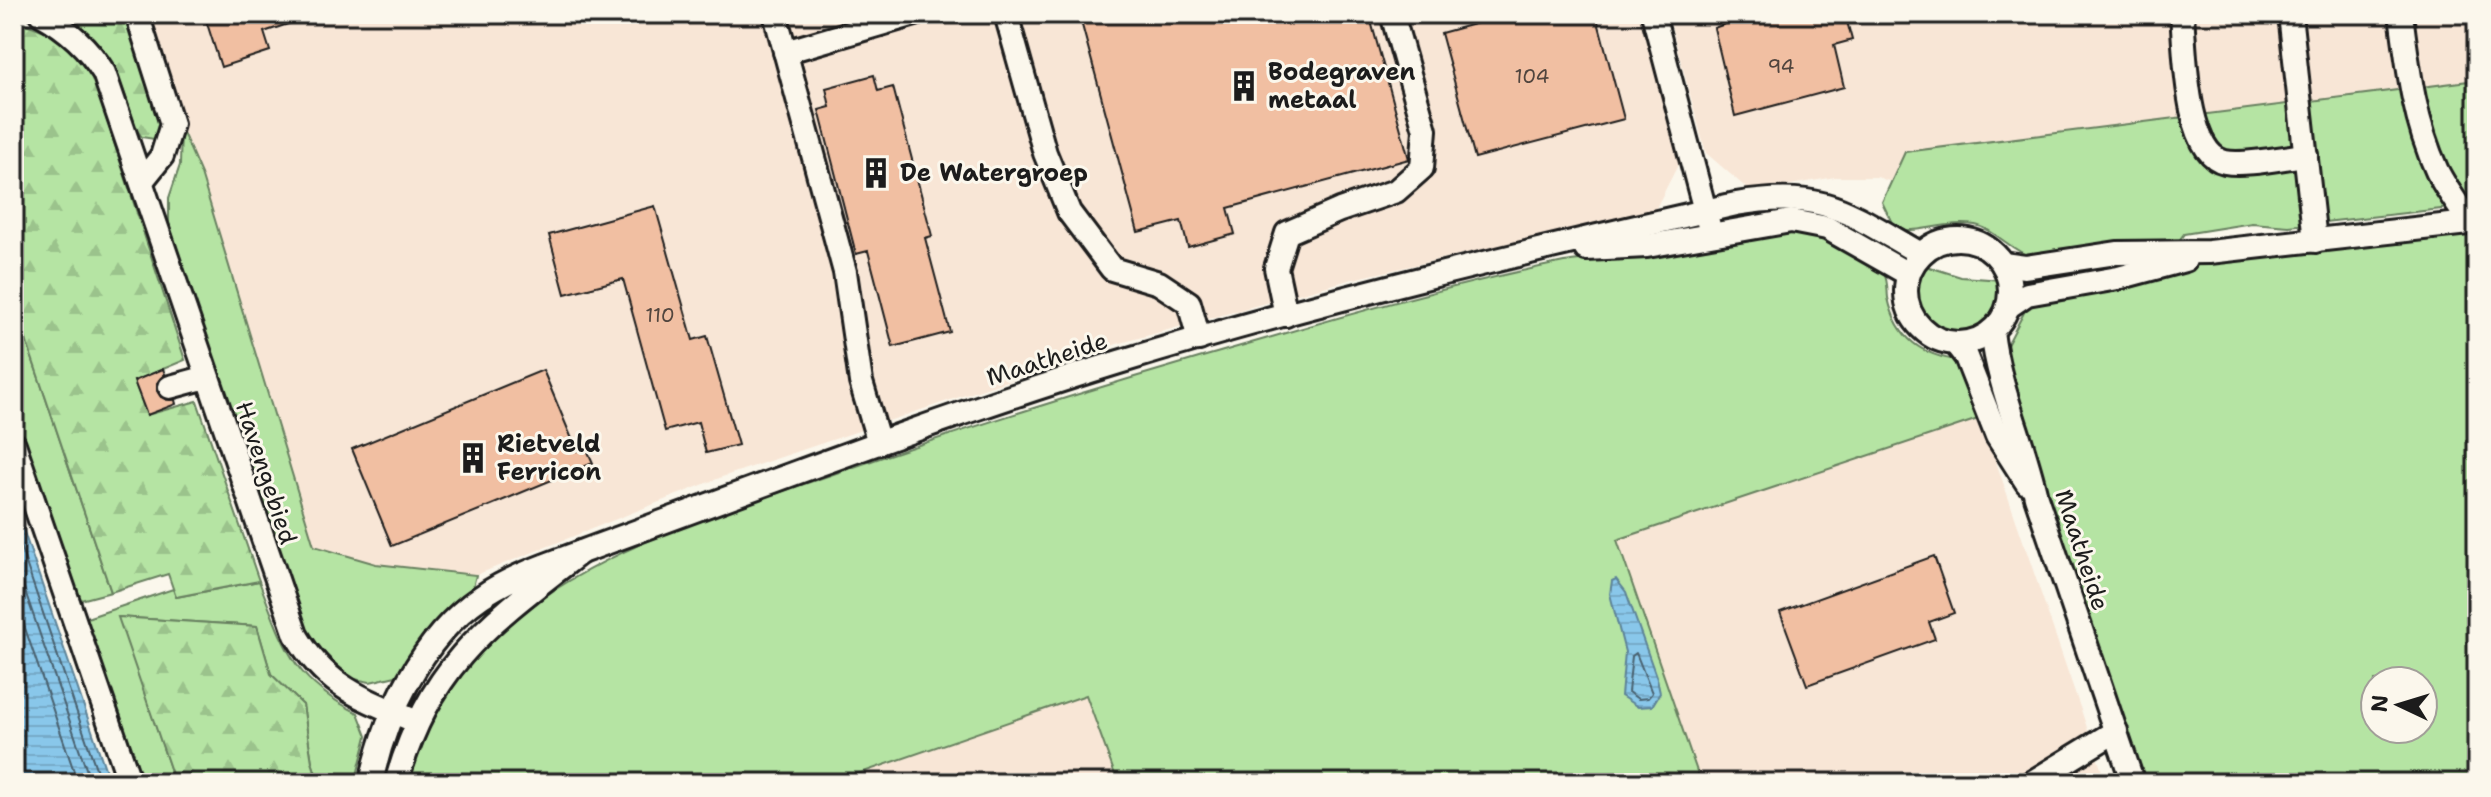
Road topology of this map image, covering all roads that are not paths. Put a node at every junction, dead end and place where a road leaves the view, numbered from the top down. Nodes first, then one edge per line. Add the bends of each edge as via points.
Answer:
1 (41, 14) edge
2 (137, 14) edge
3 (775, 14) edge
4 (915, 14) edge
5 (1006, 14) edge
6 (1392, 14) edge
7 (1653, 14) edge
8 (2182, 14) edge
9 (2290, 14) edge
10 (2401, 14) edge
11 (785, 52) junction
12 (2306, 155) junction
13 (142, 181) junction
14 (1705, 211) junction
15 (2474, 223) edge
16 (1711, 234) junction
17 (2315, 241) junction
18 (1541, 252) junction
19 (2209, 252) junction
20 (1921, 254) junction
21 (2003, 264) junction
22 (1908, 274) junction
23 (2008, 307) junction
24 (1286, 315) junction
25 (1992, 331) junction
26 (1199, 339) junction
27 (1955, 343) junction
28 (207, 377) junction
29 (170, 387) dead end
30 (879, 443) junction
31 (14, 444) edge
32 (2036, 497) junction
33 (581, 552) junction
34 (392, 712) junction
35 (417, 722) junction
36 (2116, 731) junction
37 (130, 783) edge
38 (371, 783) edge
39 (396, 783) edge
40 (2031, 783) edge
41 (2133, 783) edge

1 - 13 street, Havengebied via 72,33 104,73
2 - 13 street via 172,124 162,156
3 - 11 street
4 - 11 street
5 - 26 street via 1045,153 1069,212 1112,269 1159,283 1189,303
6 - 24 street via 1425,130 1422,168 1396,191 1287,233 1276,268
7 - 14 street
8 - 12 street via 2193,115 2199,140 2210,154 2224,162
9 - 12 street
10 - 15 street via 2423,135 2438,173
11 - 30 street via 845,272 861,382
12 - 17 street
13 - 28 street, Havengebied
14 - 16 street
14 - 18 street, Maatheide
14 - 20 street, Maatheide via 1775,197 1835,205
15 - 17 street
16 - 18 street, Maatheide via 1647,246
16 - 22 street, Maatheide via 1777,221 1827,228
17 - 19 street
18 - 24 street, Maatheide
19 - 21 street via 2117,253 2025,267
19 - 23 street via 2118,278 2027,294
20 - 21 street via 1933,245 1964,239 1979,243
20 - 22 street
21 - 23 street via 2009,278
22 - 27 street via 1908,308 1917,324 1930,336
23 - 25 street
24 - 26 street, Maatheide
25 - 27 street
25 - 32 street, Maatheide
26 - 30 street, Maatheide
27 - 32 street via 1966,357 1997,436
28 - 29 street
28 - 34 street, Havengebied via 296,635 313,663 338,686
30 - 33 street, Maatheide
31 - 37 street
32 - 36 street, Maatheide
33 - 34 street, Maatheide via 479,598 442,633
33 - 35 street, Maatheide via 498,615 434,690
34 - 35 street, Havengebied
34 - 38 street, Maatheide
35 - 39 street, Maatheide
36 - 40 street
36 - 41 street, Maatheide

